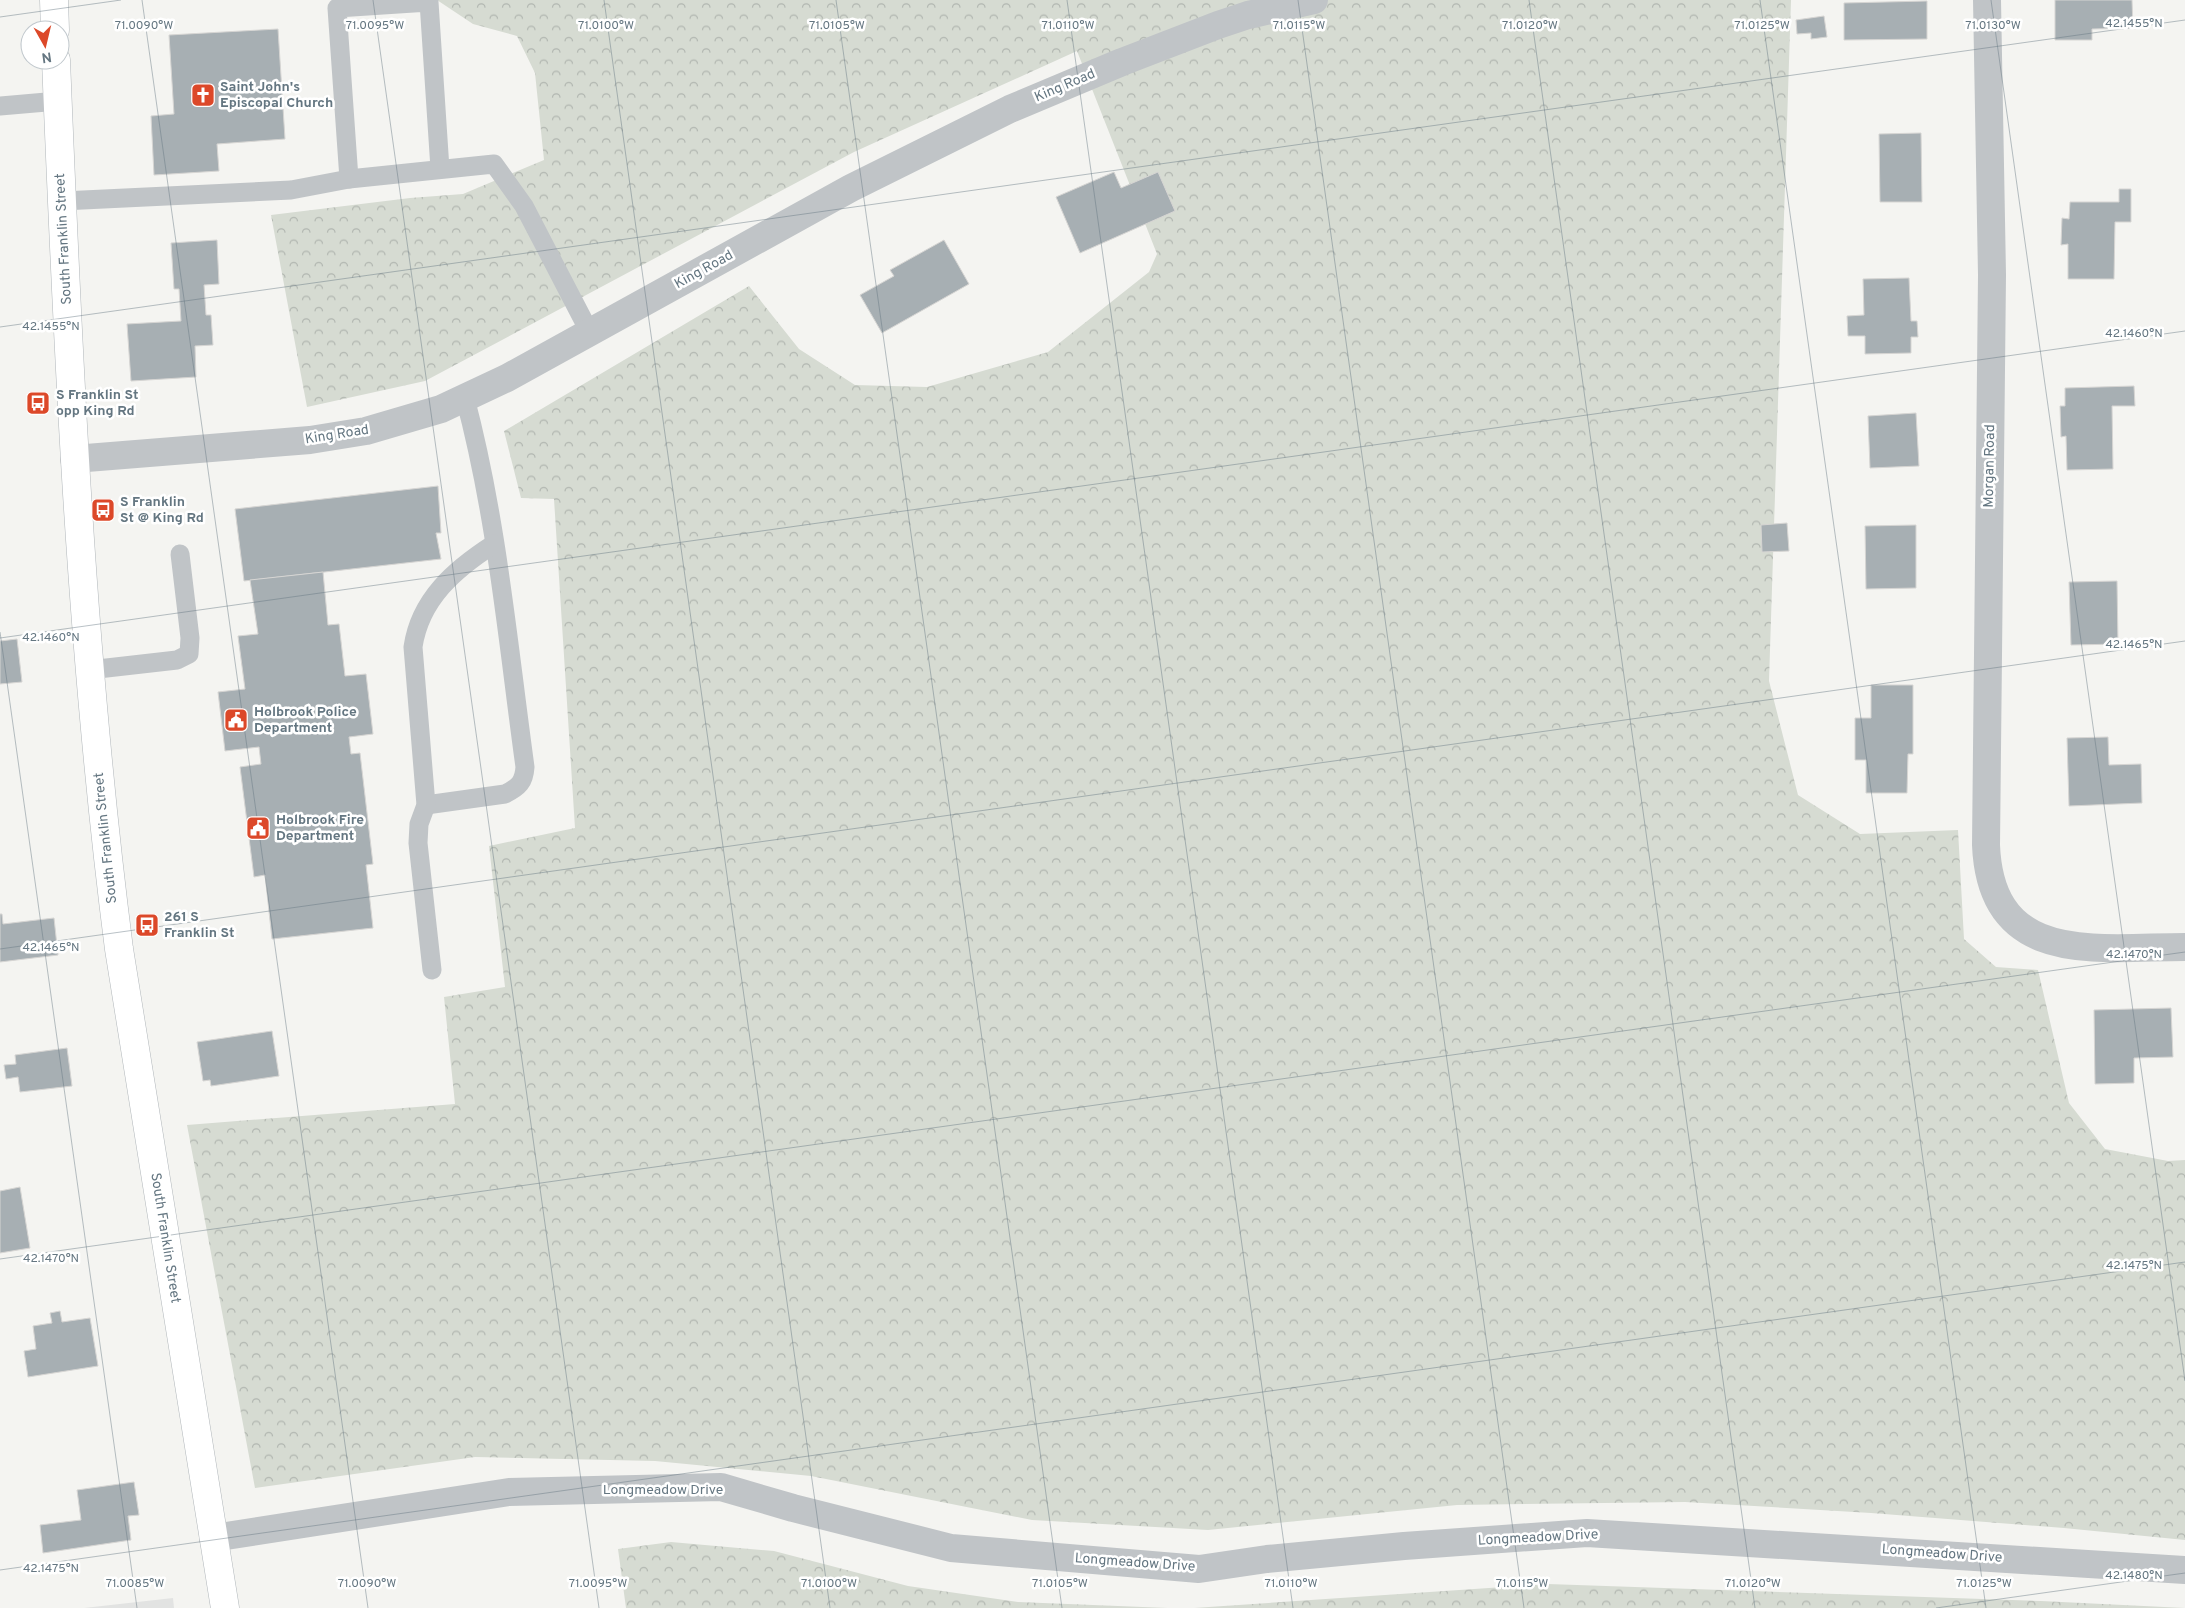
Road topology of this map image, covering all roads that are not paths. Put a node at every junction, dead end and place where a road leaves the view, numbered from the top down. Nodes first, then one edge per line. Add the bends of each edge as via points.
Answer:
1 (54, 0) edge
2 (1314, 0) edge
3 (1988, 0) edge
4 (55, 20) edge
5 (56, 70) edge
6 (58, 101) junction
7 (0, 106) edge
8 (440, 169) junction
9 (348, 178) junction
10 (62, 201) junction
11 (590, 333) junction
12 (465, 398) junction
13 (74, 459) junction
14 (494, 544) junction
15 (180, 554) dead end
16 (89, 670) junction
17 (426, 805) junction
18 (2185, 946) edge
19 (432, 970) dead end
20 (213, 1538) junction
21 (2185, 1570) edge
22 (224, 1608) edge

1 - 4 main road
2 - 11 street, King Road via 1218,25 1010,108 851,188
3 - 18 street, Morgan Road via 1992,284 1986,845 1990,881 2004,912 2016,924 2044,940 2124,947
5 - 6 main road, South Franklin Street
6 - 7 lane
6 - 10 main road, South Franklin Street
8 - 9 lane
8 - 9 lane via 429,2 337,8
8 - 11 lane via 494,164 524,206
9 - 10 lane via 291,190
10 - 13 main road, South Franklin Street
11 - 12 street, King Road
12 - 13 street, King Road via 392,425 310,440
12 - 14 lane via 486,484
13 - 16 main road, South Franklin Street
14 - 17 lane via 455,572 439,590 416,627 413,647
14 - 17 lane via 524,778 505,794
15 - 16 lane via 189,654 177,660
16 - 20 main road, South Franklin Street via 119,949
17 - 19 lane via 419,824 418,843
20 - 21 street, Longmeadow Drive via 509,1492 721,1487 951,1548 1199,1569 1394,1547 1587,1533
20 - 22 main road, South Franklin Street

